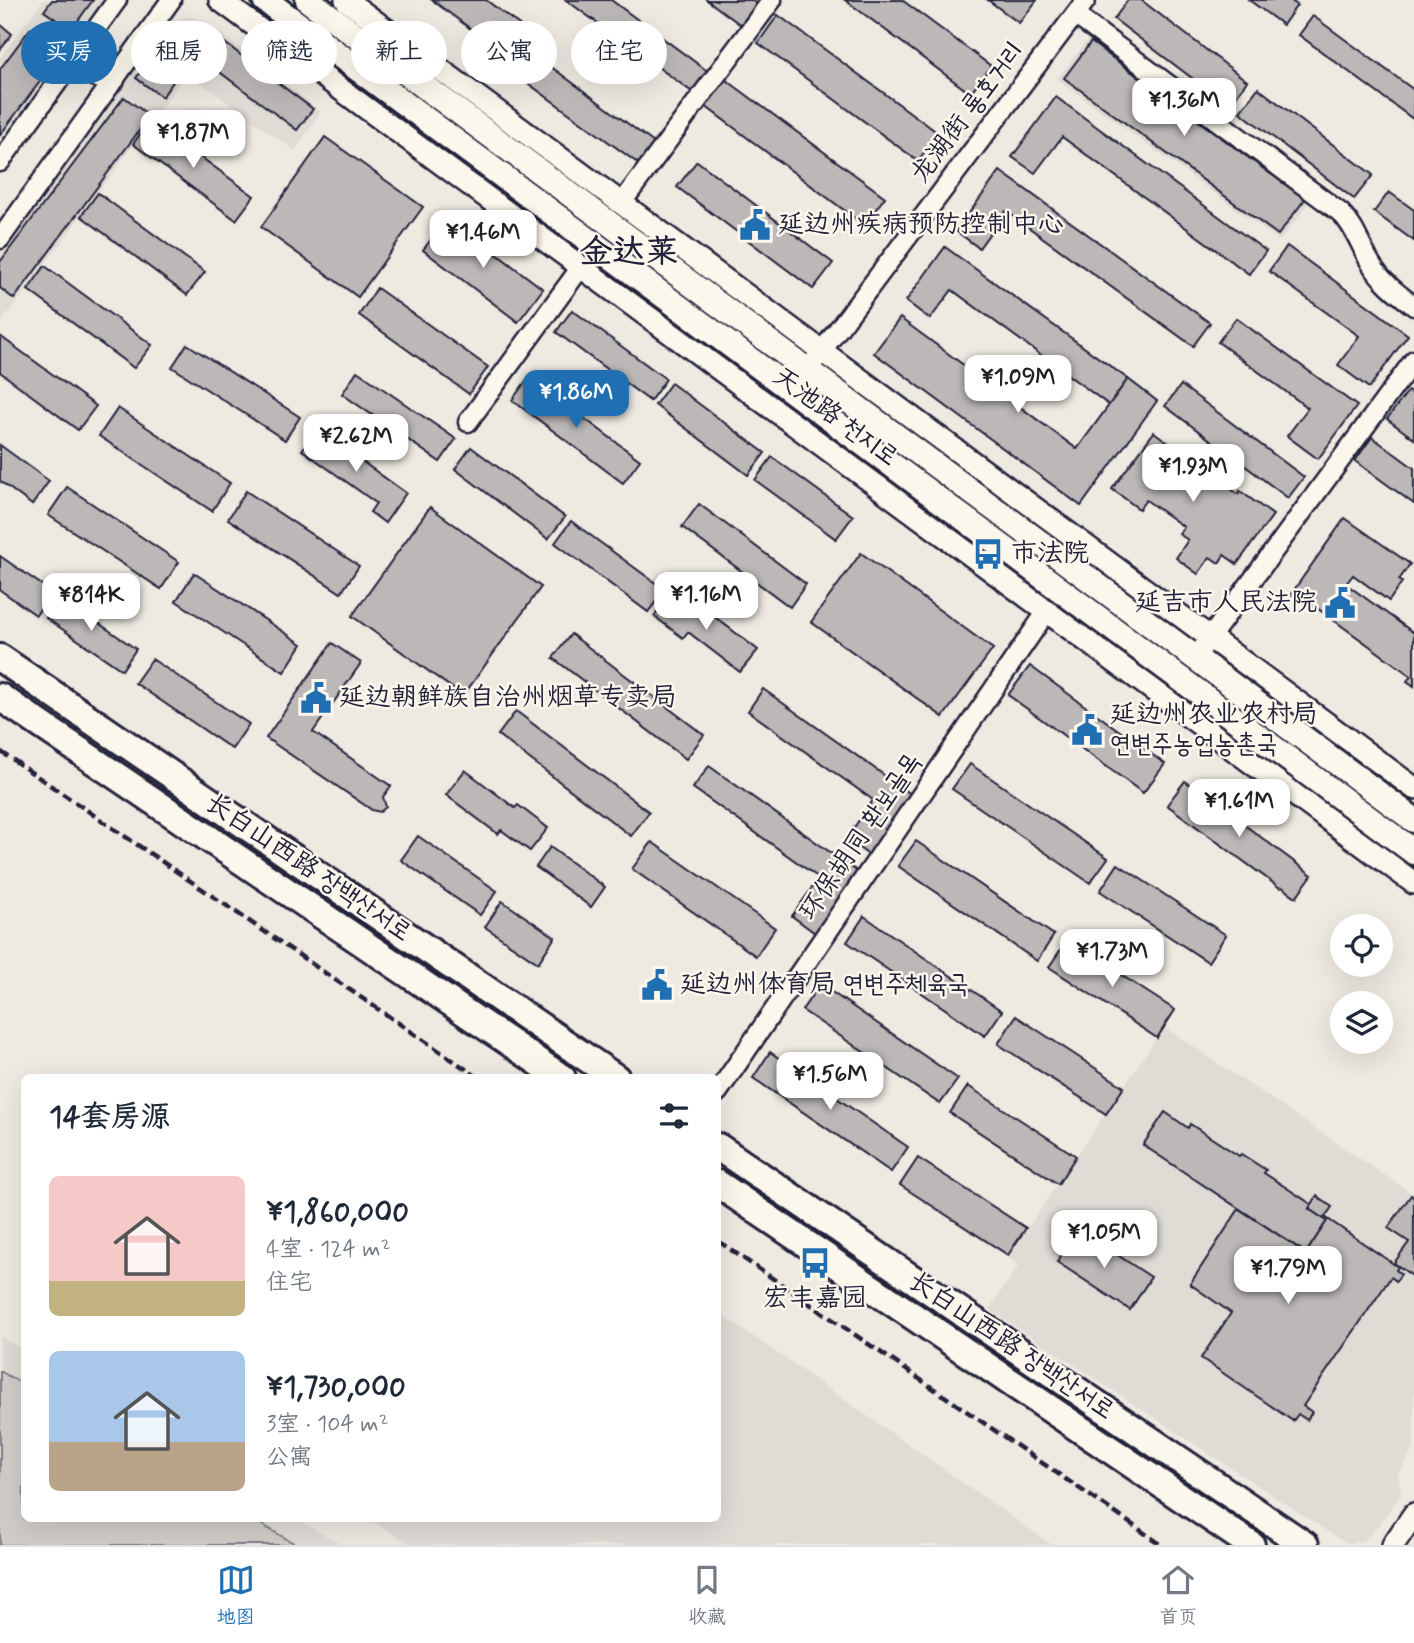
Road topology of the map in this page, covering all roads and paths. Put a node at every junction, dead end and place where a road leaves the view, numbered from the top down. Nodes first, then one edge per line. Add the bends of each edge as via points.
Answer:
1 (117, 0) edge
2 (171, 0) edge
3 (220, 0) edge
4 (265, 0) edge
5 (309, 0) edge
6 (347, 0) edge
7 (772, 0) edge
8 (1086, 0) edge
9 (1075, 15) junction
10 (102, 21) edge
11 (117, 77) edge
12 (56, 84) edge
13 (112, 84) edge
14 (0, 162) edge
15 (621, 204) junction
16 (0, 239) edge
17 (581, 267) junction
18 (1414, 306) edge
19 (1414, 360) edge
20 (814, 361) junction
21 (792, 391) junction
22 (468, 422) dead end
23 (1047, 611) junction
24 (1209, 638) junction
25 (0, 658) edge
26 (1195, 658) junction
27 (0, 697) edge
28 (1414, 788) edge
29 (1414, 820) edge
30 (1414, 852) edge
31 (1414, 883) edge
32 (556, 1074) edge
33 (610, 1074) edge
34 (721, 1088) edge
35 (721, 1149) edge
36 (721, 1186) edge
37 (1414, 1514) edge
38 (1251, 1545) edge
39 (1305, 1545) edge
40 (1393, 1545) edge

1 - 10 street
2 - 11 street
3 - 17 street, 天池路 천지로
4 - 21 main road, 天池路 천지로
5 - 20 main road, 天池路 천지로
6 - 15 street, 天池路 천지로
7 - 15 street
8 - 9 street, 龙湖街 룡호거리
9 - 18 street via 1340,213 1379,276
9 - 20 street, 龙湖街 룡호거리
12 - 14 street
13 - 16 street
15 - 20 street, 天池路 천지로
17 - 22 street
17 - 23 street, 天池路 천지로
19 - 24 street
20 - 21 street, 龙湖街 룡호거리
20 - 24 street, 天池路 천지로
20 - 26 main road, 天池路 천지로
21 - 30 main road, 天池路 천지로
23 - 31 street, 天池路 천지로
23 - 34 street, 环保胡同 환보골목
24 - 26 street
24 - 28 street, 天池路 천지로
25 - 33 main road, 长白山西路 장백산서로
26 - 29 main road, 天池路 천지로
27 - 32 main road, 长白山西路 장백산서로
35 - 39 main road, 长白山西路 장백산서로
36 - 38 main road, 长白山西路 장백산서로
37 - 40 street

